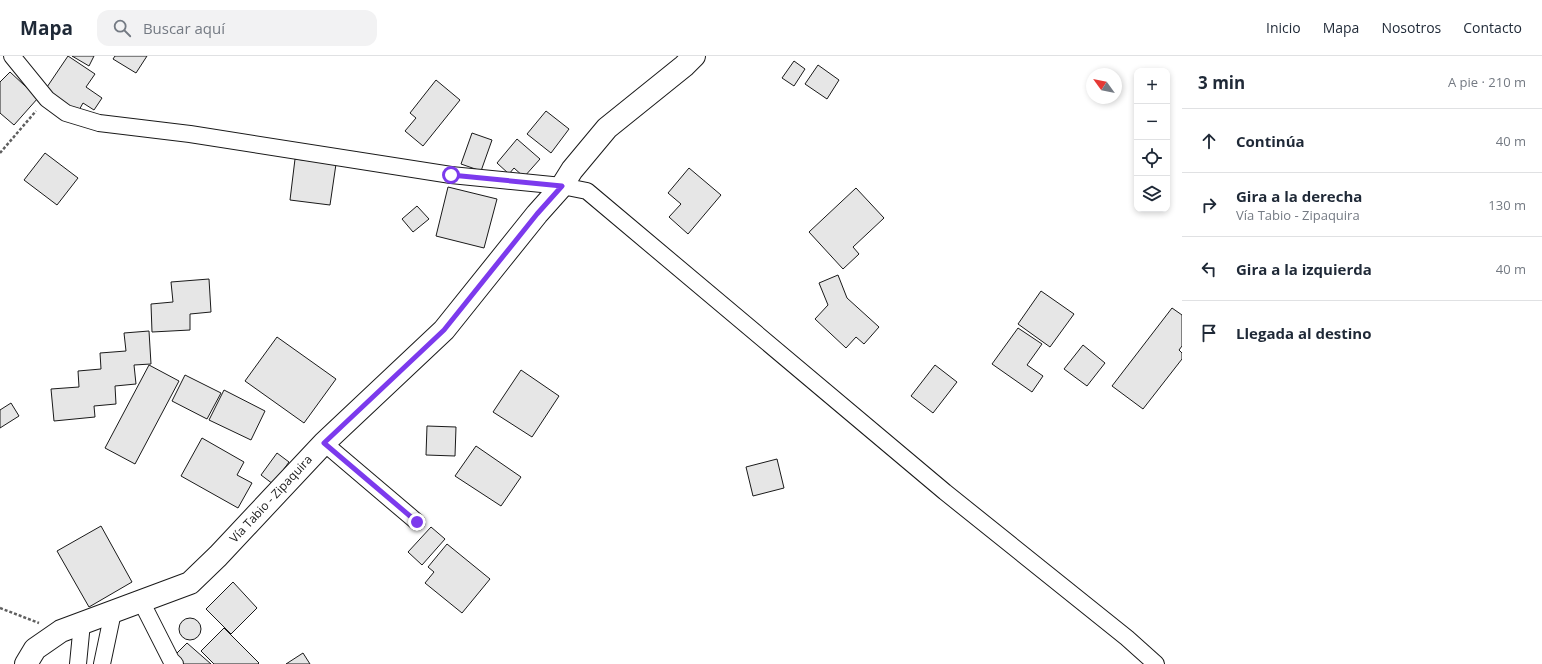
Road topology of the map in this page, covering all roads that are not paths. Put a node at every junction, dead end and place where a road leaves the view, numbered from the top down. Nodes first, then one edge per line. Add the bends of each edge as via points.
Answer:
1 (12, 56) edge
2 (694, 56) edge
3 (562, 186) junction
4 (324, 443) junction
5 (417, 522) dead end
6 (142, 601) junction
7 (113, 612) junction
8 (82, 624) junction
9 (26, 664) edge
10 (78, 664) edge
11 (102, 664) edge
12 (175, 664) edge
13 (1156, 664) edge

1 - 3 street via 47,99 66,113 99,123 190,134 451,175
2 - 3 street, Vía Tabio - Zipaquira via 607,128
3 - 4 street, Vía Tabio - Zipaquira via 444,330
3 - 13 street via 587,191 898,453
4 - 5 street
4 - 6 street, Vía Tabio - Zipaquira via 190,583
6 - 7 street, Vía Tabio - Zipaquira
6 - 12 street
7 - 8 street, Vía Tabio - Zipaquira
7 - 11 street
8 - 9 street, Vía Tabio - Zipaquira via 61,631 35,649
8 - 10 street

